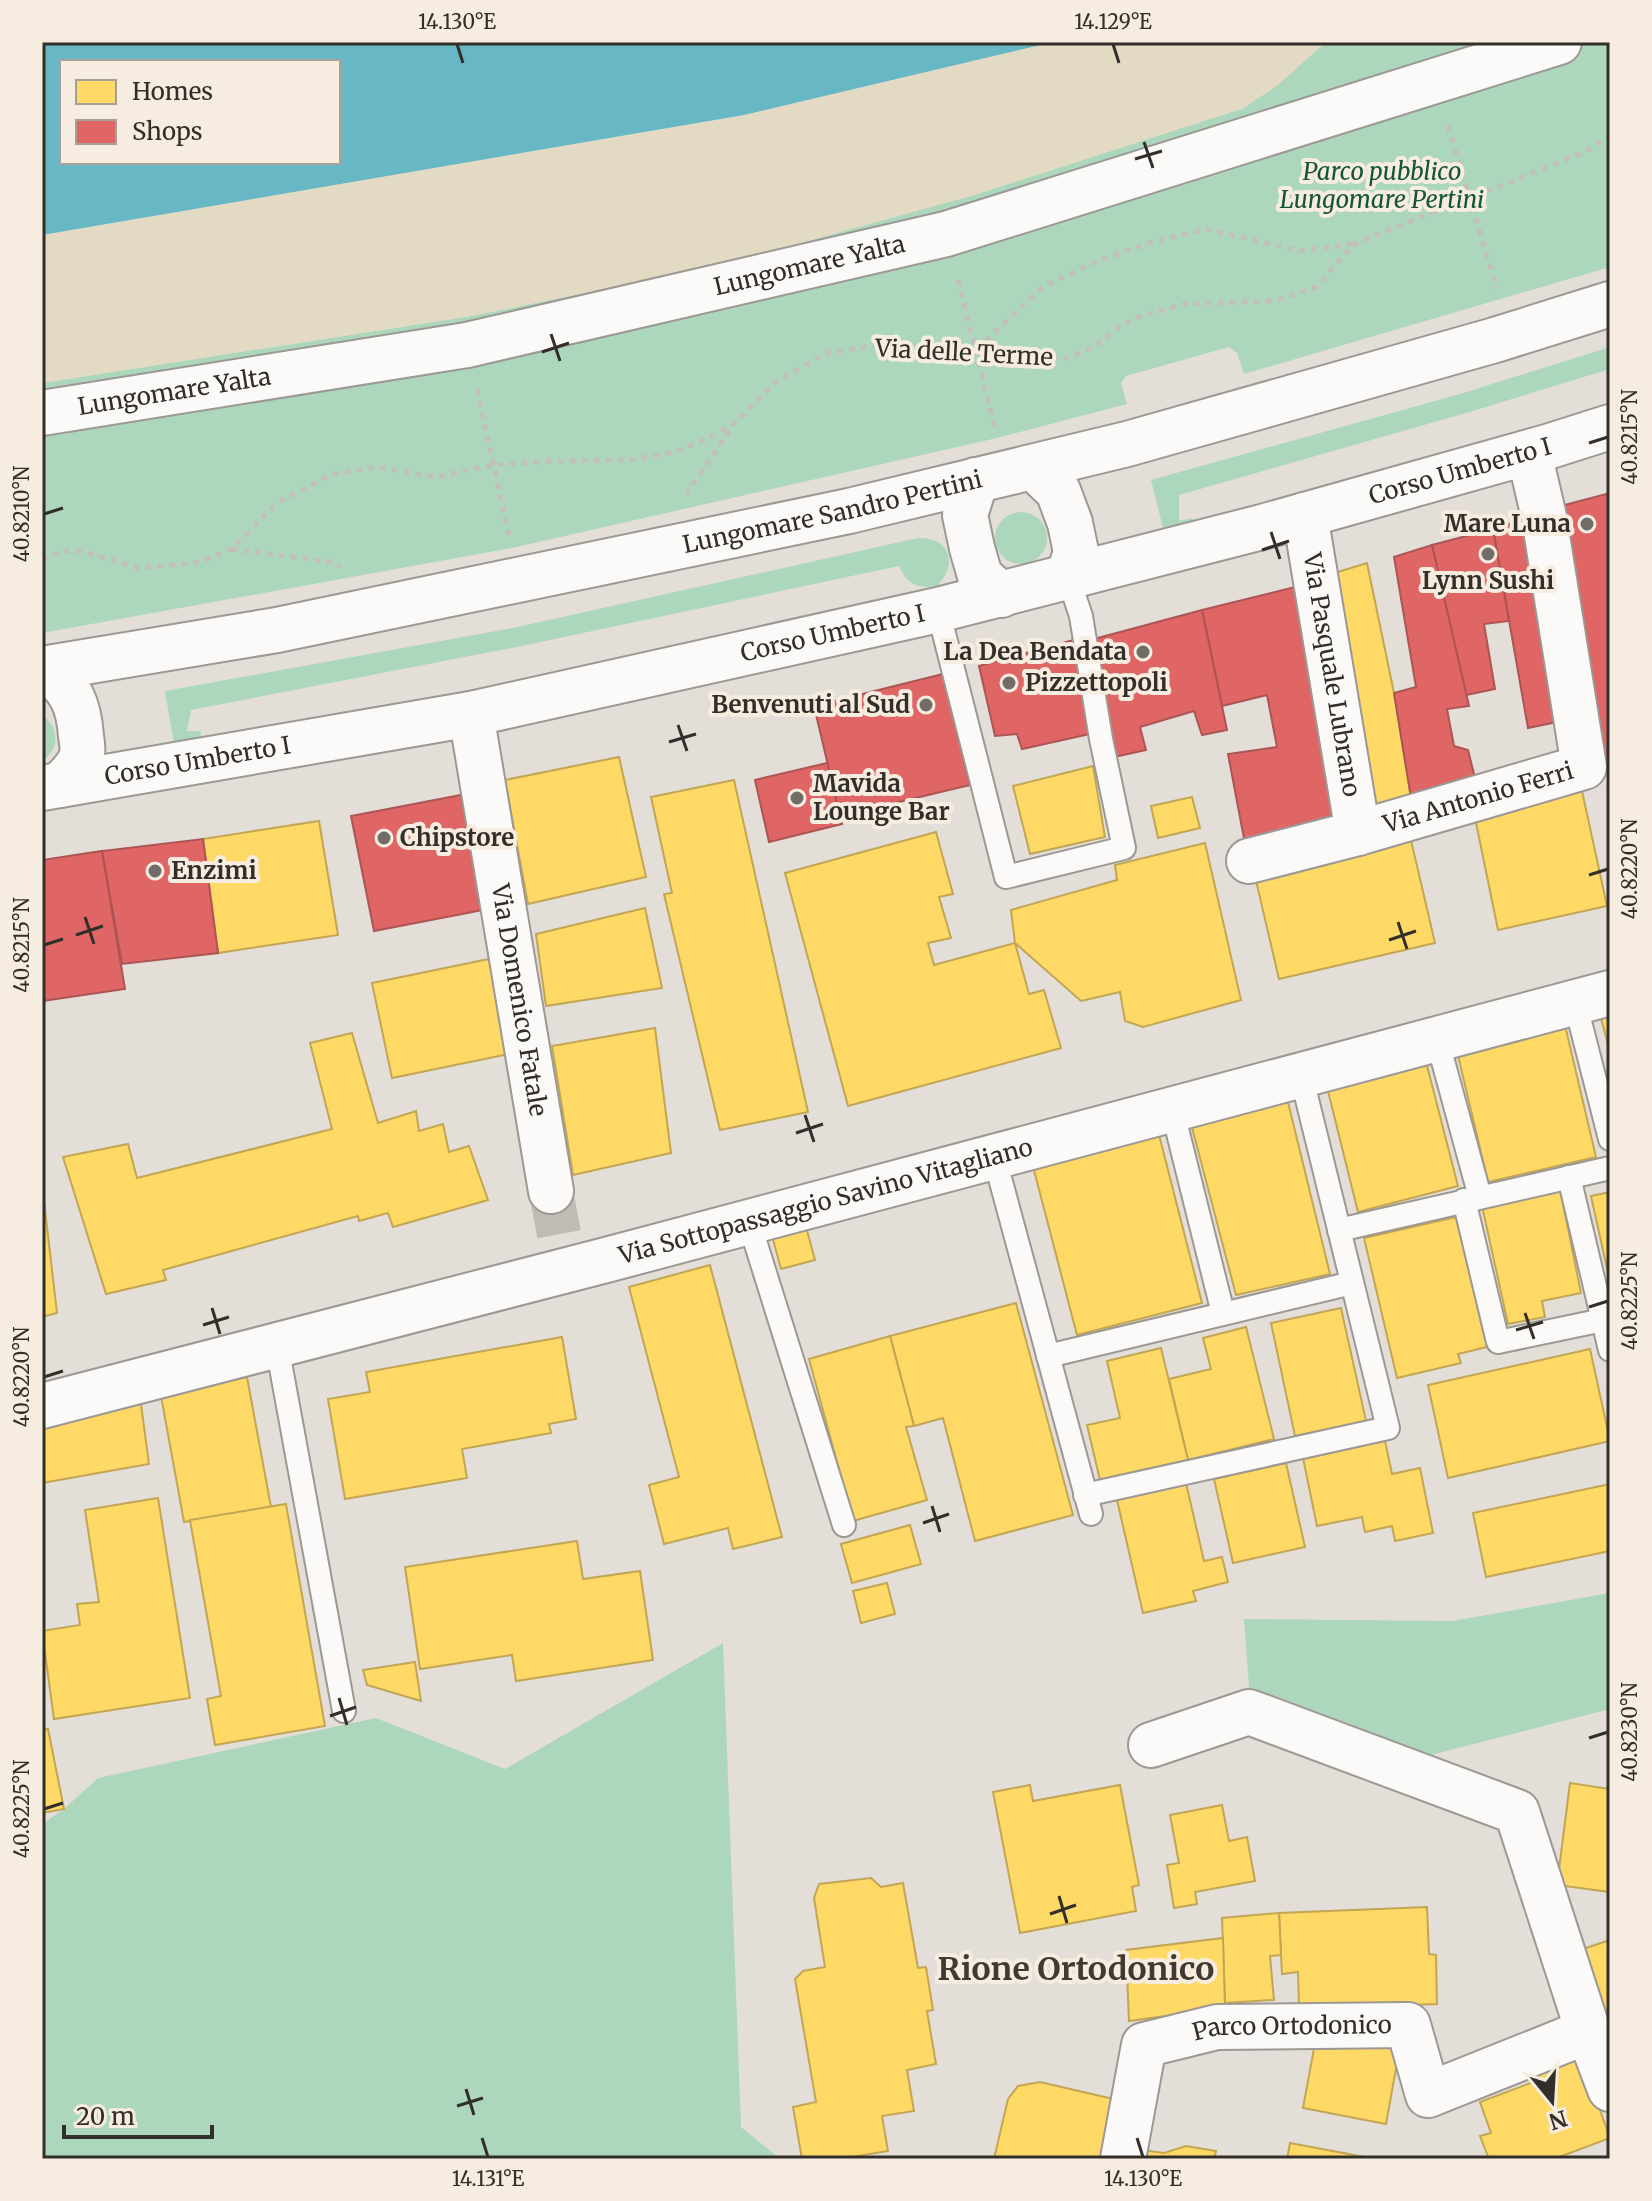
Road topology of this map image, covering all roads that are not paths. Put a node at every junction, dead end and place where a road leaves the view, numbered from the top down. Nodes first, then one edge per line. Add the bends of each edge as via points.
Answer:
1 (1559, 42) edge
2 (1610, 304) edge
3 (42, 413) edge
4 (1610, 427) edge
5 (1529, 453) junction
6 (1033, 467) junction
7 (976, 480) junction
8 (1305, 515) junction
9 (1068, 577) junction
10 (1001, 595) junction
11 (938, 610) junction
12 (42, 670) edge
13 (471, 714) junction
14 (51, 786) edge
15 (1358, 833) junction
16 (1249, 861) dead end
17 (1592, 998) edge
18 (1437, 1039) junction
19 (1301, 1075) junction
20 (1172, 1109) junction
21 (1610, 1139) edge
22 (994, 1156) junction
23 (1610, 1168) edge
24 (1569, 1177) junction
25 (551, 1191) tunnel mouth
26 (1472, 1199) junction
27 (749, 1222) junction
28 (1339, 1230) junction
29 (1352, 1283) junction
30 (1223, 1313) junction
31 (1603, 1320) junction
32 (277, 1346) junction
33 (1610, 1350) edge
34 (1048, 1356) junction
35 (42, 1406) edge
36 (844, 1525) dead end
37 (344, 1711) dead end
38 (1151, 1745) dead end
39 (1588, 2031) junction
40 (1610, 2089) edge
41 (1123, 2159) edge

1 - 3 street, Lungomare Yalta via 946,234 467,345
2 - 6 street, Lungomare Sandro Pertini
4 - 5 street, Corso Umberto I
5 - 8 street, Corso Umberto I
5 - 15 street, Via Antonio Ferri via 1584,767
6 - 7 street, Lungomare Sandro Pertini
6 - 9 street via 1058,491 1070,523 1076,552
7 - 10 street via 965,515 972,548 980,576
7 - 12 street, Lungomare Sandro Pertini via 412,603
8 - 9 street, Corso Umberto I
8 - 15 street, Via Pasquale Lubrano
9 - 10 street, Corso Umberto I
9 - 11 lane via 1081,616 1124,848 1109,852 1006,877
10 - 11 street, Corso Umberto I
11 - 13 street, Corso Umberto I
12 - 14 street via 66,686 80,723 82,755 74,771
13 - 14 street, Corso Umberto I
13 - 25 street, Via Domenico Fatale
15 - 16 street, Via Antonio Ferri
17 - 18 street, Via Sottopassaggio Savino Vitagliano
17 - 21 lane
18 - 19 street, Via Sottopassaggio Savino Vitagliano
18 - 26 lane
19 - 20 street, Via Sottopassaggio Savino Vitagliano
19 - 28 lane
20 - 22 street, Via Sottopassaggio Savino Vitagliano
20 - 30 lane
22 - 27 street, Via Sottopassaggio Savino Vitagliano
22 - 34 lane
23 - 24 lane
24 - 26 lane
24 - 31 lane
26 - 28 lane
26 - 31 lane via 1498,1342
27 - 32 street, Via Sottopassaggio Savino Vitagliano via 565,1266
27 - 36 lane
28 - 29 lane
29 - 30 lane
29 - 34 lane via 1388,1428 1088,1504
30 - 34 lane
31 - 33 lane
32 - 35 street, Via Sottopassaggio Savino Vitagliano
32 - 37 lane
38 - 39 street via 1249,1712 1517,1812
39 - 40 street
39 - 41 street, Parco Ortodonico via 1428,2095 1408,2025 1217,2027 1144,2045

